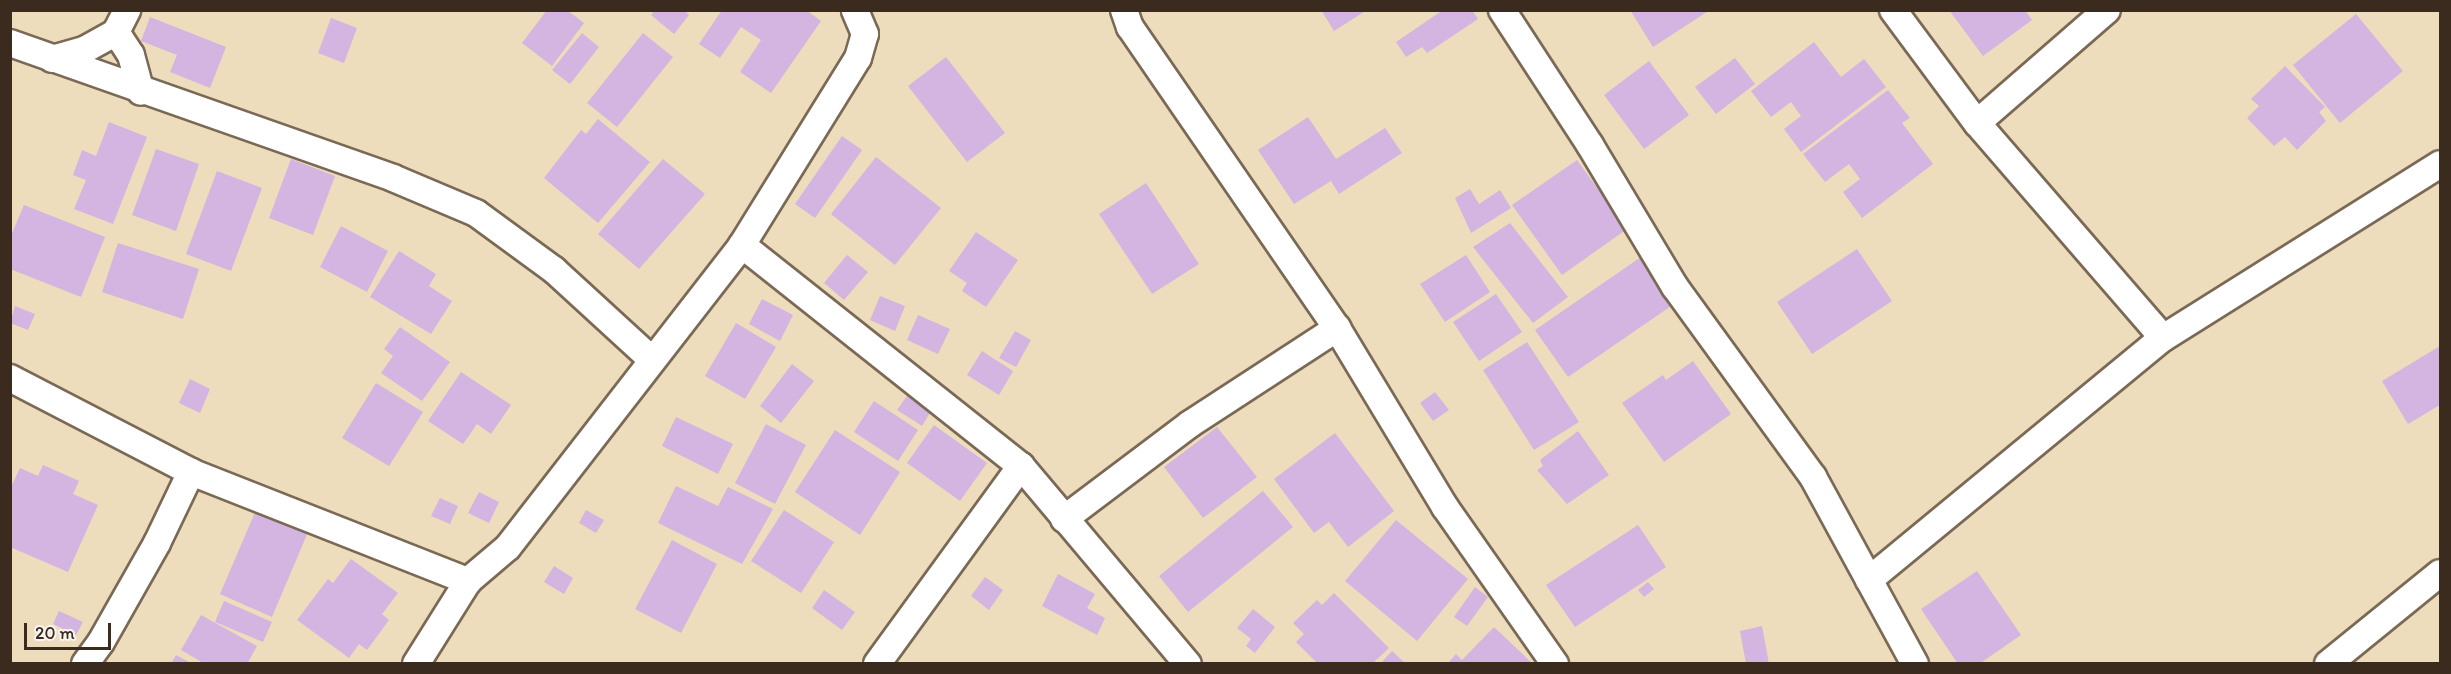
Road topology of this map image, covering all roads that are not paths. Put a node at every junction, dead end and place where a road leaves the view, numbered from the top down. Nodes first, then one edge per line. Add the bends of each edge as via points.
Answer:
1 (855, 10) edge
2 (1124, 10) edge
3 (1502, 10) edge
4 (1893, 10) edge
5 (2107, 10) edge
6 (121, 21) edge
7 (10, 43) edge
8 (52, 59) junction
9 (141, 92) junction
10 (1977, 123) junction
11 (2440, 164) edge
12 (742, 246) junction
13 (1337, 328) junction
14 (2163, 338) junction
15 (651, 359) junction
16 (10, 378) edge
17 (1021, 466) junction
18 (191, 472) junction
19 (1064, 519) junction
20 (2440, 573) edge
21 (1869, 580) junction
22 (468, 581) junction
23 (85, 663) edge
24 (416, 663) edge
25 (877, 663) edge
26 (1188, 663) edge
27 (1556, 663) edge
28 (1915, 663) edge
29 (2328, 663) edge

1 - 12 street via 865,34 858,57
2 - 13 street via 1130,27
3 - 21 street via 1676,287 1813,477
4 - 10 street
5 - 10 street
6 - 8 street via 84,50
6 - 9 street
7 - 8 street
8 - 9 street
9 - 15 street via 393,178 476,213 554,270
10 - 14 street
11 - 14 street
12 - 15 street
12 - 17 street
13 - 19 street via 1190,424
13 - 27 street via 1445,507
14 - 21 street
15 - 22 street via 508,547
16 - 18 street
17 - 19 street
17 - 25 street
18 - 22 street
18 - 23 street via 157,543
19 - 26 street
20 - 29 street
21 - 28 street
22 - 24 street

